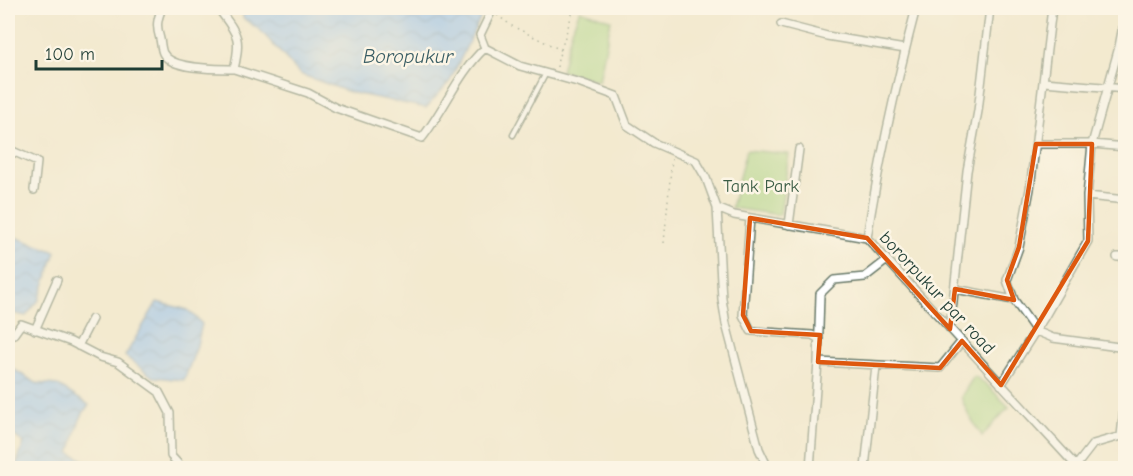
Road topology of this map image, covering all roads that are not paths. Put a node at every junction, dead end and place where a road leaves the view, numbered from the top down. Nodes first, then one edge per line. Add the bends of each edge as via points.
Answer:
1 (162, 8) edge
2 (218, 8) edge
3 (916, 8) edge
4 (990, 8) edge
5 (1052, 8) edge
6 (492, 9) edge
7 (1125, 10) edge
8 (781, 24) dead end
9 (485, 48) junction
10 (905, 49) junction
11 (234, 69) junction
12 (546, 73) junction
13 (1044, 82) junction
14 (1108, 87) junction
15 (1125, 89) edge
16 (513, 135) dead end
17 (1036, 144) junction
18 (1092, 144) junction
19 (1125, 147) edge
20 (8, 149) edge
21 (799, 149) dead end
22 (34, 190) dead end
23 (1088, 196) junction
24 (1125, 200) edge
25 (717, 208) junction
26 (750, 218) junction
27 (789, 225) junction
28 (867, 238) junction
29 (887, 260) junction
30 (57, 280) dead end
31 (955, 289) junction
32 (1014, 300) junction
33 (92, 319) dead end
34 (950, 329) junction
35 (35, 330) junction
36 (1036, 331) junction
37 (8, 333) edge
38 (819, 339) junction
39 (962, 341) junction
40 (78, 346) junction
41 (1125, 348) edge
42 (818, 362) junction
43 (876, 366) junction
44 (1001, 385) junction
45 (1125, 390) edge
46 (1123, 437) edge
47 (1077, 467) edge
48 (182, 468) edge
49 (768, 468) edge
50 (810, 468) edge
51 (866, 468) edge

1 - 11 street via 156,28 163,54 174,62 199,68
2 - 11 street via 239,41
3 - 10 street
4 - 31 street
5 - 13 street
6 - 9 street via 480,35
7 - 14 street
8 - 10 street
9 - 11 street via 472,59 422,138
9 - 12 street via 520,66
10 - 28 street via 876,178
12 - 16 lane
12 - 25 street via 616,96 627,125 654,143 696,161
13 - 14 street
13 - 17 street
14 - 15 street
14 - 18 street
17 - 18 street
17 - 32 street via 1020,247 1007,280
18 - 19 street
18 - 23 street
20 - 22 street via 38,162
21 - 27 street
23 - 24 street
23 - 36 street via 1088,242
25 - 26 street, bororpukur par road
25 - 49 street via 726,324 759,448
26 - 27 street, bororpukur par road
26 - 38 street via 743,315 751,332 812,335
27 - 28 street, bororpukur par road
28 - 29 street, bororpukur par road
29 - 34 street, bororpukur par road
29 - 38 street via 865,277 834,280 820,294
30 - 35 street
31 - 32 street
31 - 34 street
32 - 36 street
33 - 40 street
34 - 39 street, bororpukur par road
35 - 37 street via 21,324 14,334
35 - 40 street
36 - 41 street via 1053,338
36 - 44 street
38 - 42 street
39 - 43 street via 940,368
39 - 44 street, bororpukur par road
40 - 48 street via 118,362 159,392 170,412 171,456
42 - 43 street
42 - 50 street
43 - 51 street
44 - 47 street, bororpukur par road
45 - 46 street
46 - 47 street via 1093,444

